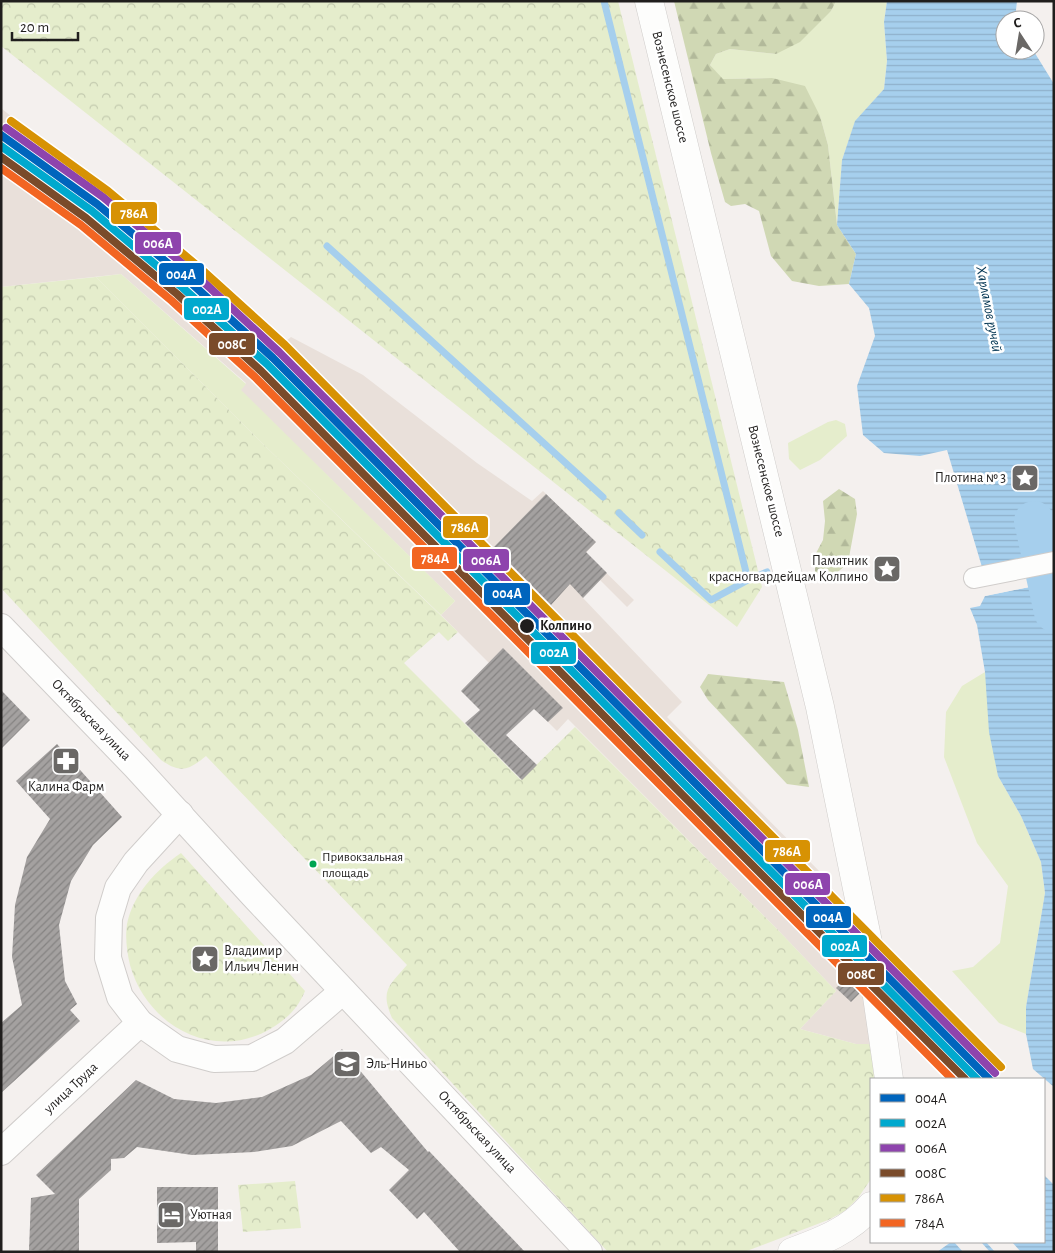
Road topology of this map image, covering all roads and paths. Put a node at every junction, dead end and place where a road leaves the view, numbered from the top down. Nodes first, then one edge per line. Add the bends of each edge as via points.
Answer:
1 (649, 1) edge
2 (1054, 562) edge
3 (974, 578) dead end
4 (1, 627) edge
5 (180, 814) junction
6 (343, 991) junction
7 (140, 1023) junction
8 (889, 1078) edge
9 (1, 1152) edge
10 (870, 1207) edge
11 (589, 1252) edge
12 (792, 1252) edge

1 - 8 street, Вознесенское шоссе via 808,655 878,992
2 - 3 street
4 - 5 street, Октябрьская улица
5 - 6 street
5 - 7 street via 136,862 118,888 109,918 108,958 120,996
6 - 7 street via 285,1042 252,1058 214,1059 177,1049
6 - 11 street, Октябрьская улица
7 - 9 street, улица Труда
10 - 12 street via 841,1232

